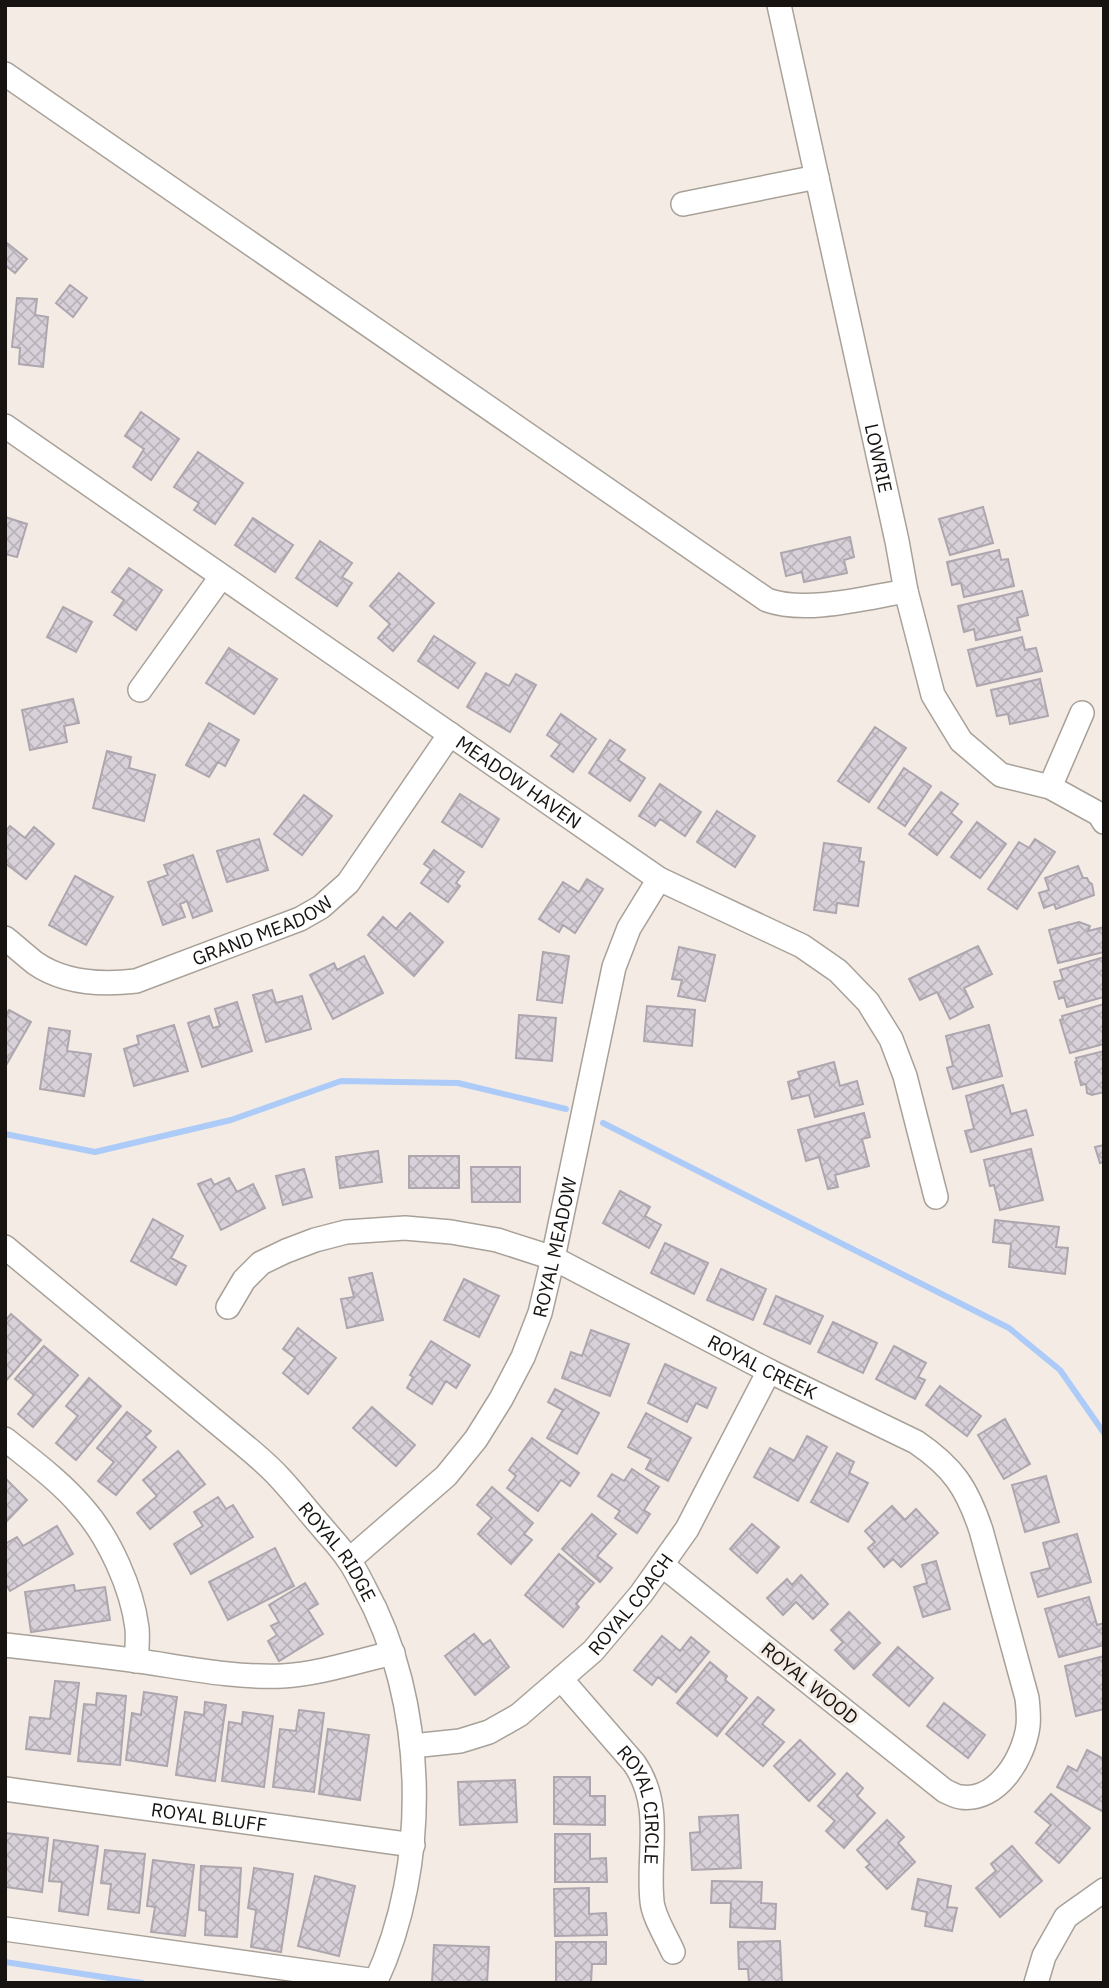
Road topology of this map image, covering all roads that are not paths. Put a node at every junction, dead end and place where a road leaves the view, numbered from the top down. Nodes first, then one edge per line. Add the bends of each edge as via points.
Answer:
1 (779, 5) edge
2 (5, 74) edge
3 (817, 177) junction
4 (682, 204) dead end
5 (5, 426) edge
6 (221, 577) junction
7 (906, 591) junction
8 (140, 690) dead end
9 (1082, 713) dead end
10 (450, 734) junction
11 (1049, 787) junction
12 (1104, 822) edge
13 (659, 879) junction
14 (5, 938) edge
15 (936, 1197) dead end
16 (5, 1247) edge
17 (553, 1258) junction
18 (228, 1307) dead end
19 (769, 1371) junction
20 (5, 1439) edge
21 (349, 1560) junction
22 (662, 1565) junction
23 (5, 1645) edge
24 (393, 1653) junction
25 (136, 1661) junction
26 (561, 1679) junction
27 (412, 1746) junction
28 (5, 1789) edge
29 (961, 1797) joint
30 (413, 1845) junction
31 (1104, 1890) edge
32 (5, 1929) edge
33 (673, 1952) dead end
34 (376, 1982) edge
35 (1036, 1983) edge

1 - 3 street, LOWRIE
2 - 7 street via 767,600 799,607
3 - 4 street
3 - 7 street, LOWRIE
5 - 6 street, MEADOW HAVEN
6 - 8 street
6 - 10 street, MEADOW HAVEN
7 - 11 street, LOWRIE via 933,695 961,741 1001,775
9 - 11 street
10 - 13 street, MEADOW HAVEN
10 - 14 street, GRAND MEADOW via 348,883 300,919 136,981 110,984 83,982 46,969
11 - 12 street, LOWRIE via 1099,814
13 - 15 street, MEADOW HAVEN via 802,946 854,986 881,1020 900,1059
13 - 17 street, ROYAL MEADOW via 629,928 614,967
16 - 21 street, ROYAL RIDGE via 244,1445 279,1477
17 - 18 street, ROYAL CREEK via 497,1240 451,1232 405,1228 345,1232 261,1263
17 - 19 street, ROYAL CREEK
17 - 21 street, ROYAL MEADOW via 523,1357 476,1439 446,1476
19 - 22 street, ROYAL COACH via 687,1529
19 - 29 street, ROYAL CREEK via 925,1448 951,1471 973,1507 1027,1698 1028,1724 1015,1763 997,1786 981,1795
20 - 25 street via 59,1483 102,1535 122,1573 132,1606
21 - 24 street, ROYAL RIDGE via 377,1610
22 - 26 street, ROYAL COACH via 593,1651
22 - 29 street, ROYAL WOOD via 945,1791
23 - 25 street
24 - 25 street via 284,1676 226,1674
24 - 27 street, ROYAL RIDGE
26 - 27 street, ROYAL COACH via 519,1715 489,1732 460,1741
26 - 33 street, ROYAL CIRCLE via 643,1776 652,1813 652,1904
27 - 30 street, ROYAL RIDGE
28 - 30 street, ROYAL BLUFF
30 - 34 street, ROYAL RIDGE via 401,1907
31 - 35 street via 1066,1917 1044,1956
32 - 34 street

